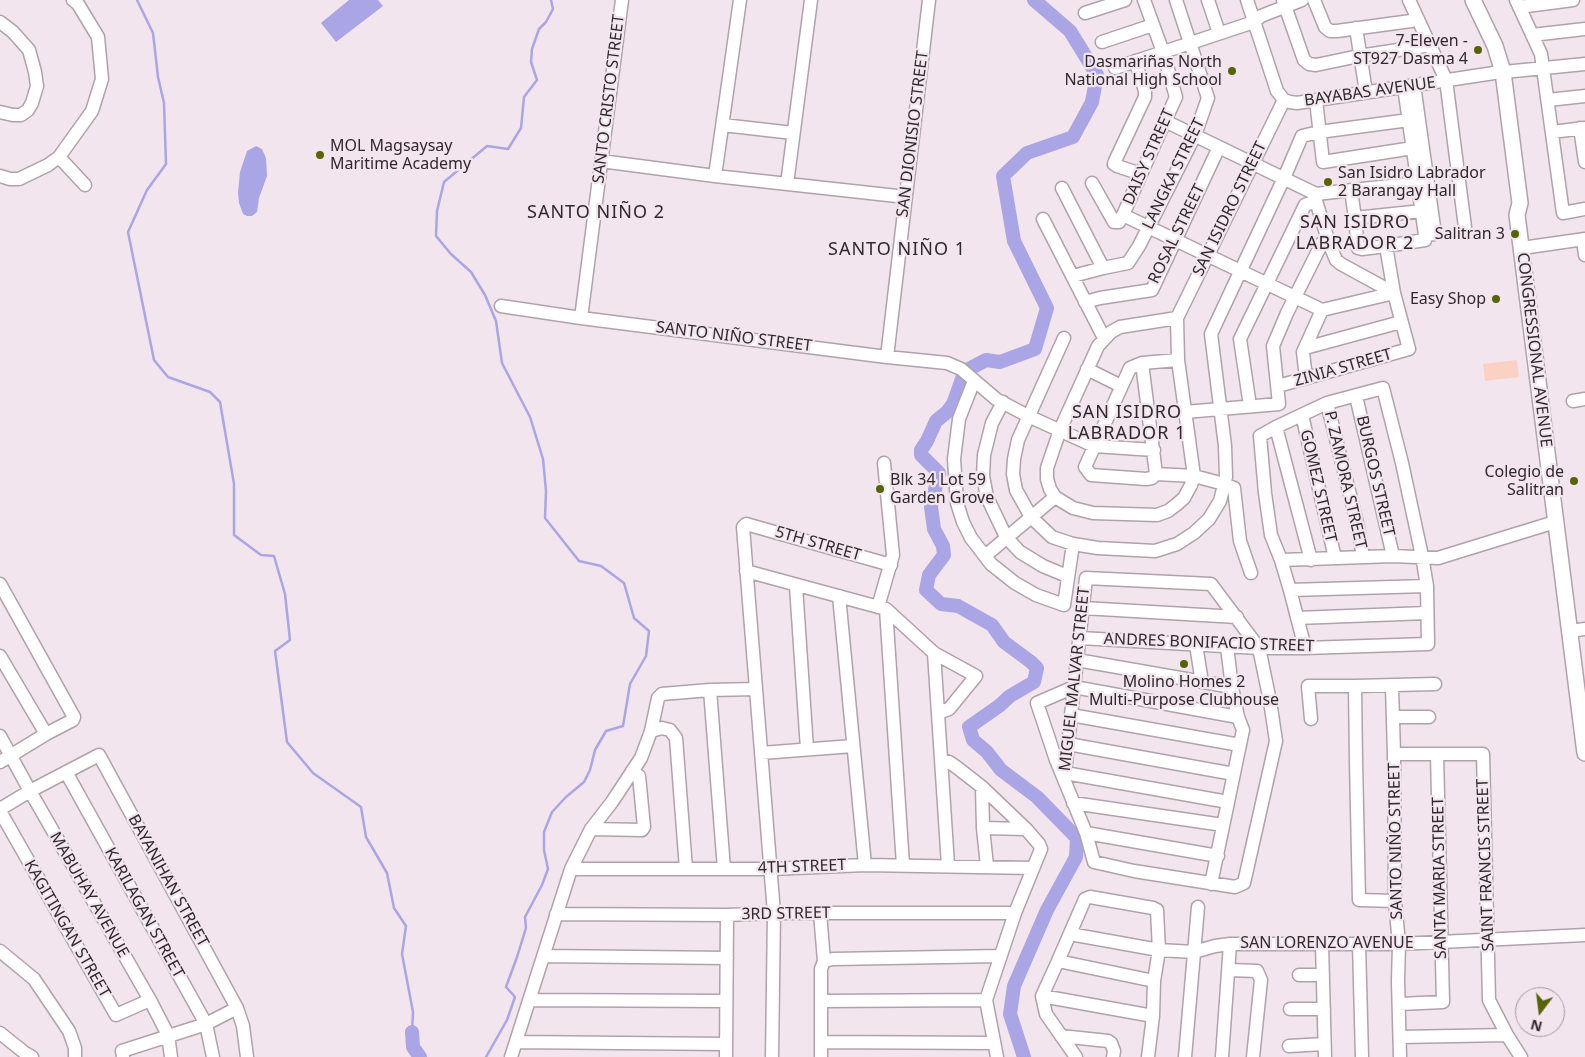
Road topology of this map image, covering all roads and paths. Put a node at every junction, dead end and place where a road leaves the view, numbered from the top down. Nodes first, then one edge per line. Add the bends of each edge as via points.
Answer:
1 (73, 0) edge
2 (622, 0) edge
3 (740, 0) edge
4 (812, 0) edge
5 (929, 0) edge
6 (1125, 0) edge
7 (1144, 0) edge
8 (1176, 0) edge
9 (1208, 0) edge
10 (1247, 0) edge
11 (1302, 0) edge
12 (1314, 0) edge
13 (1409, 0) edge
14 (1463, 0) edge
15 (1473, 0) edge
16 (1573, 0) edge
17 (1549, 2) edge
18 (1106, 3) edge
19 (1284, 3) edge
20 (1518, 3) edge
21 (1085, 13) dead end
22 (1418, 18) junction
23 (0, 22) edge
24 (1254, 22) junction
25 (1153, 26) junction
26 (1356, 28) junction
27 (1585, 29) edge
28 (1219, 34) junction
29 (1532, 35) junction
30 (1102, 42) dead end
31 (1191, 43) junction
32 (1430, 45) junction
33 (1163, 52) junction
34 (1359, 56) junction
35 (1135, 61) junction
36 (1585, 64) edge
37 (1116, 68) dead end
38 (1544, 68) junction
39 (1498, 73) junction
40 (1446, 80) junction
41 (1409, 86) junction
42 (1366, 92) junction
43 (1585, 96) edge
44 (1284, 100) junction
45 (1316, 100) junction
46 (1548, 100) junction
47 (0, 112) edge
48 (1409, 120) junction
49 (1164, 121) junction
50 (723, 125) junction
51 (1583, 128) edge
52 (1319, 132) junction
53 (1552, 132) junction
54 (793, 133) junction
55 (1195, 135) junction
56 (1219, 147) junction
57 (1413, 148) junction
58 (59, 157) junction
59 (1585, 160) edge
60 (601, 161) junction
61 (1253, 163) junction
62 (1140, 174) junction
63 (0, 176) edge
64 (715, 176) junction
65 (1284, 178) junction
66 (1418, 182) junction
67 (1092, 183) dead end
68 (787, 184) junction
69 (85, 185) dead end
70 (1062, 188) dead end
71 (1351, 190) junction
72 (906, 197) junction
73 (1316, 198) junction
74 (1585, 209) edge
75 (1422, 212) junction
76 (1354, 218) junction
77 (1043, 219) dead end
78 (1119, 219) junction
79 (1148, 227) junction
80 (1465, 227) dead end
81 (1425, 235) junction
82 (1584, 239) edge
83 (1175, 240) junction
84 (1329, 243) junction
85 (1386, 246) junction
86 (1522, 248) junction
87 (1208, 256) junction
88 (1585, 256) edge
89 (1103, 268) junction
90 (1240, 271) junction
91 (1074, 276) junction
92 (1267, 284) junction
93 (1394, 293) junction
94 (1294, 297) junction
95 (1085, 302) junction
96 (501, 306) dead end
97 (1322, 310) junction
98 (582, 318) junction
99 (1177, 318) junction
100 (1401, 322) junction
101 (1064, 338) dead end
102 (1104, 338) junction
103 (1305, 348) junction
104 (887, 357) junction
105 (1178, 360) junction
106 (1142, 363) junction
107 (1087, 370) junction
108 (1306, 378) junction
109 (973, 380) junction
110 (1121, 386) junction
111 (1278, 386) junction
112 (1356, 396) junction
113 (1003, 402) junction
114 (1327, 403) junction
115 (1250, 406) junction
116 (1220, 409) junction
117 (1185, 412) junction
118 (1302, 414) junction
119 (1028, 416) junction
120 (1276, 427) junction
121 (1060, 430) junction
122 (1094, 446) junction
123 (1154, 450) junction
124 (884, 464) dead end
125 (1156, 474) junction
126 (1194, 476) junction
127 (1224, 484) junction
128 (1055, 497) junction
129 (1030, 517) junction
130 (1555, 522) junction
131 (1006, 537) junction
132 (1073, 544) junction
133 (985, 556) junction
134 (1393, 556) junction
135 (1422, 556) junction
136 (1364, 557) junction
137 (1335, 558) junction
138 (1281, 560) junction
139 (1311, 560) junction
140 (890, 565) junction
141 (746, 571) junction
142 (1251, 572) dead end
143 (1067, 576) junction
144 (796, 586) junction
145 (1428, 586) junction
146 (1290, 590) junction
147 (1, 591) edge
148 (839, 596) junction
149 (882, 608) junction
150 (1083, 608) junction
151 (1427, 613) junction
152 (1237, 617) junction
153 (1297, 618) junction
154 (1578, 630) edge
155 (1080, 638) junction
156 (1196, 645) junction
157 (1227, 647) junction
158 (1259, 648) junction
159 (1305, 648) junction
160 (934, 654) junction
161 (0, 656) edge
162 (1077, 660) junction
163 (1202, 682) junction
164 (1435, 684) dead end
165 (1355, 686) junction
166 (1392, 686) junction
167 (1074, 687) junction
168 (1232, 687) junction
169 (756, 689) junction
170 (710, 690) junction
171 (938, 713) junction
172 (1071, 715) junction
173 (1238, 717) junction
174 (1393, 717) junction
175 (1429, 717) dead end
176 (1311, 719) dead end
177 (651, 731) junction
178 (46, 734) junction
179 (0, 736) edge
180 (1068, 744) junction
181 (1240, 745) junction
182 (853, 746) junction
183 (806, 749) junction
184 (761, 753) junction
185 (1585, 753) edge
186 (1394, 754) junction
187 (1437, 754) junction
188 (5, 759) edge
189 (942, 760) junction
190 (632, 771) junction
191 (66, 772) junction
192 (1234, 774) junction
193 (1065, 776) junction
194 (982, 787) junction
195 (30, 791) junction
196 (1228, 802) junction
197 (1073, 803) junction
198 (0, 810) edge
199 (1223, 825) junction
200 (983, 828) junction
201 (591, 829) junction
202 (1026, 829) junction
203 (1086, 833) junction
204 (1218, 856) junction
205 (865, 865) junction
206 (903, 865) junction
207 (948, 865) junction
208 (987, 866) junction
209 (1033, 868) junction
210 (571, 869) junction
211 (686, 869) junction
212 (724, 869) junction
213 (771, 869) junction
214 (1211, 884) junction
215 (1395, 901) junction
216 (1198, 907) dead end
217 (774, 913) junction
218 (820, 913) junction
219 (1015, 913) junction
220 (556, 914) junction
221 (727, 915) junction
222 (1070, 934) junction
223 (1585, 935) edge
224 (1488, 940) junction
225 (1441, 942) junction
226 (1230, 944) junction
227 (1322, 944) junction
228 (1359, 944) junction
229 (1399, 944) junction
230 (1159, 950) junction
231 (0, 951) edge
232 (1194, 952) junction
233 (543, 956) junction
234 (1000, 956) junction
235 (727, 958) junction
236 (824, 961) junction
237 (1058, 961) junction
238 (1229, 970) junction
239 (1299, 975) dead end
240 (1323, 975) junction
241 (1154, 981) junction
242 (1042, 996) junction
243 (150, 1000) junction
244 (529, 1000) junction
245 (986, 1000) junction
246 (726, 1001) junction
247 (821, 1001) junction
248 (1399, 1004) junction
249 (237, 1008) junction
250 (1290, 1009) dead end
251 (1324, 1009) junction
252 (1153, 1016) junction
253 (206, 1024) junction
254 (0, 1033) edge
255 (1507, 1034) junction
256 (168, 1035) junction
257 (1061, 1036) junction
258 (1400, 1037) junction
259 (516, 1042) junction
260 (821, 1042) junction
261 (994, 1043) junction
262 (1324, 1044) junction
263 (1289, 1046) dead end
264 (725, 1051) edge
265 (122, 1054) edge
266 (32, 1057) edge
267 (75, 1057) edge
268 (171, 1057) edge
269 (213, 1057) edge
270 (246, 1057) edge
271 (511, 1057) edge
272 (772, 1057) edge
273 (821, 1057) edge
274 (997, 1057) edge
275 (1076, 1057) edge
276 (1113, 1057) edge
277 (1148, 1057) edge
278 (1184, 1057) edge
279 (1222, 1057) edge
280 (1253, 1057) edge
281 (1325, 1057) edge
282 (1362, 1057) edge
283 (1400, 1057) edge
284 (1521, 1057) edge

1 - 58 street via 98,37 102,79 92,111
2 - 60 street, SANTO CRISTO STREET
3 - 50 street
4 - 54 street
5 - 72 street, SAN DIONISIO STREET
6 - 18 street
7 - 25 street, DAISY STREET
8 - 31 street, LANGKA STREET
9 - 28 street
10 - 24 street, BAYABAS AVENUE
11 - 19 street
12 - 26 street via 1330,30
13 - 22 street
14 - 39 main road, CONGRESSIONAL AVENUE
15 - 39 main road, CONGRESSIONAL AVENUE via 1494,46
16 - 17 street
17 - 20 street
18 - 21 street
19 - 24 street
19 - 34 street via 1304,60 1309,64
20 - 29 street
22 - 26 street
22 - 32 street
23 - 47 street via 29,50 37,86 28,110 14,115
24 - 28 street
24 - 44 street, BAYABAS AVENUE via 1277,91
25 - 30 street
25 - 33 street, DAISY STREET
26 - 34 street
27 - 29 street
28 - 31 street
29 - 38 street
31 - 33 street
31 - 55 street, LANGKA STREET via 1208,98
32 - 34 street
32 - 40 street
33 - 35 street
33 - 49 street, DAISY STREET via 1176,98
34 - 42 street
35 - 37 street
35 - 62 street via 1146,97 1114,164
36 - 38 street, BAYABAS AVENUE
38 - 39 street, BAYABAS AVENUE
38 - 46 street
39 - 40 street, BAYABAS AVENUE
39 - 86 main road, CONGRESSIONAL AVENUE via 1520,203 1518,215
40 - 41 street, BAYABAS AVENUE
40 - 80 street
41 - 42 street, BAYABAS AVENUE
41 - 48 street
41 - 81 street via 1435,234
42 - 45 street, BAYABAS AVENUE
43 - 46 street
44 - 45 street, BAYABAS AVENUE via 1297,103
44 - 61 street, SAN ISIDRO STREET
45 - 52 street
46 - 53 street
48 - 52 street
48 - 57 street
49 - 55 street
49 - 62 street, DAISY STREET
50 - 54 street
50 - 64 street
51 - 53 street
51 - 59 street
52 - 57 street via 1323,162
52 - 65 street via 1302,135
53 - 74 street via 1563,213
54 - 68 street
55 - 56 street
55 - 79 street, LANGKA STREET
56 - 61 street
56 - 83 street, ROSAL STREET
57 - 66 street
58 - 63 street via 19,179
58 - 69 street
60 - 64 street
60 - 98 street, SANTO CRISTO STREET
61 - 65 street
61 - 87 street, SAN ISIDRO STREET
62 - 78 street, DAISY STREET
64 - 68 street
65 - 73 street
65 - 90 street
66 - 71 street
66 - 75 street
67 - 78 street
68 - 72 street
70 - 89 street
71 - 73 street
71 - 76 street
72 - 104 street, SAN DIONISIO STREET
73 - 84 street
73 - 92 street via 1305,205
75 - 76 street
75 - 81 street
76 - 85 street via 1358,248
77 - 91 street
78 - 79 street
79 - 83 street
79 - 89 street, LANGKA STREET via 1128,263
81 - 85 street via 1425,240
82 - 86 street
82 - 88 street
83 - 87 street
83 - 95 street, ROSAL STREET via 1152,290
84 - 93 street via 1341,264
84 - 94 street, ZINIA STREET via 1322,242
85 - 93 street
86 - 130 main road, CONGRESSIONAL AVENUE
87 - 90 street
87 - 99 street, SAN ISIDRO STREET
89 - 91 street, LANGKA STREET
90 - 92 street
90 - 116 street via 1211,334
91 - 95 street
92 - 94 street
92 - 115 street via 1240,339
93 - 97 street
93 - 100 street
94 - 97 street
94 - 111 street, ZINIA STREET via 1273,346
95 - 102 street
96 - 98 street, SANTO NIÑO STREET
97 - 103 street
98 - 104 street, SANTO NIÑO STREET
99 - 102 street via 1120,327
99 - 105 street
100 - 103 street
100 - 108 street, ZINIA STREET via 1409,349
101 - 119 street
102 - 107 street
103 - 108 street
104 - 109 street, SANTO NIÑO STREET via 947,363 961,369
105 - 106 street
105 - 117 street
106 - 110 street via 1130,368
106 - 123 street
107 - 110 street
107 - 121 street
108 - 111 street, ZINIA STREET
109 - 113 street
109 - 133 street via 959,419 954,471 957,503 963,522
110 - 122 street
111 - 115 street, ZINIA STREET via 1279,404
112 - 114 street
112 - 134 street, BURGOS STREET
112 - 135 street via 1383,388
113 - 119 street
113 - 131 street via 986,442 983,476 987,497
114 - 118 street
114 - 136 street, P. ZAMORA STREET
115 - 116 street
116 - 117 street
116 - 127 street via 1225,446
117 - 126 street
118 - 120 street
118 - 137 street, GOMEZ STREET
119 - 121 street
119 - 129 street via 1018,440 1013,474 1016,490
120 - 138 street via 1262,434 1260,439 1271,535
120 - 139 street
121 - 122 street
121 - 128 street via 1047,468 1047,479
122 - 123 street
122 - 125 street via 1085,467 1091,475 1146,479
123 - 125 street
124 - 140 street via 893,555
125 - 126 street
126 - 127 street
126 - 128 street via 1184,498 1168,511 1157,514 1093,513 1074,508
127 - 132 street via 1220,501 1209,519 1177,544 1155,551
127 - 142 street via 1234,488 1240,541
128 - 129 street
129 - 131 street
129 - 132 street via 1052,537
130 - 135 street via 1438,558
130 - 154 main road, CONGRESSIONAL AVENUE
131 - 133 street
131 - 143 street via 1020,552
132 - 143 street
133 - 143 street via 1014,583 1064,605
134 - 135 street
134 - 136 street
135 - 145 street
136 - 137 street
137 - 139 street
138 - 139 street
138 - 146 street
140 - 141 street, 5TH STREET via 746,524 742,531
140 - 149 street
141 - 144 street
141 - 169 street
144 - 148 street
144 - 183 street
145 - 146 street
145 - 151 street
146 - 153 street
147 - 178 street via 74,716 73,720
148 - 149 street
148 - 182 street
149 - 160 street
149 - 206 street
150 - 152 street
150 - 152 street, MIGUEL MALVAR STREET via 1086,578 1212,584
150 - 155 street, MIGUEL MALVAR STREET
151 - 153 street
151 - 159 street, ANDRES BONIFACIO STREET via 1428,644
152 - 158 street
153 - 159 street
154 - 185 main road, CONGRESSIONAL AVENUE
155 - 156 street, ANDRES BONIFACIO STREET
155 - 162 street, MIGUEL MALVAR STREET
156 - 157 street, ANDRES BONIFACIO STREET
156 - 163 street
157 - 158 street, ANDRES BONIFACIO STREET
157 - 168 street
158 - 159 street, ANDRES BONIFACIO STREET
158 - 214 street via 1276,741 1270,772 1244,883 1235,887
160 - 171 street
160 - 171 street via 976,676 950,709
161 - 178 street
162 - 163 street
162 - 167 street, MIGUEL MALVAR STREET
163 - 168 street
164 - 166 street
165 - 166 street
165 - 176 street via 1308,686
165 - 215 street via 1360,900
166 - 174 street, SANTO NIÑO STREET
167 - 172 street, MIGUEL MALVAR STREET
167 - 173 street
167 - 193 street via 1037,702 1056,760
168 - 173 street
169 - 170 street
169 - 184 street
170 - 177 street via 659,696
170 - 212 street
171 - 189 street
172 - 180 street, MIGUEL MALVAR STREET
172 - 181 street
173 - 181 street via 1243,730
174 - 175 street
174 - 186 street, SANTO NIÑO STREET
177 - 190 street via 641,758
177 - 211 street via 670,730 676,738
178 - 188 street
179 - 188 street, MABUHAY AVENUE
180 - 192 street
180 - 193 street, MIGUEL MALVAR STREET
181 - 192 street
182 - 183 street
182 - 205 street
183 - 184 street
184 - 213 street
186 - 187 street, SAINT FRANCIS STREET
186 - 215 street, SANTO NIÑO STREET
187 - 224 street, SAINT FRANCIS STREET via 1483,754
187 - 225 street, SANTA MARIA STREET
188 - 195 street, MABUHAY AVENUE
189 - 194 street
189 - 207 street
190 - 201 street
190 - 201 street via 638,776 642,830
191 - 195 street
191 - 249 street, BAYANIHAN STREET via 99,755
191 - 253 street, KARILAGAN STREET
192 - 196 street
193 - 196 street
193 - 197 street
194 - 200 street
194 - 202 street
195 - 198 street
195 - 243 street, MABUHAY AVENUE
196 - 199 street
197 - 199 street
197 - 203 street
198 - 243 street, KAGITINGAN STREET via 116,1015
199 - 204 street
200 - 202 street
200 - 208 street
201 - 210 street
202 - 209 street via 1041,849
203 - 204 street
203 - 214 street via 1094,862
204 - 214 street
205 - 206 street, 4TH STREET
205 - 213 street, 4TH STREET
206 - 207 street, 4TH STREET
207 - 208 street, 4TH STREET
208 - 209 street, 4TH STREET
209 - 219 street
210 - 211 street, 4TH STREET
210 - 220 street
211 - 212 street, 4TH STREET
212 - 213 street, 4TH STREET
213 - 217 street
215 - 229 street, SANTO NIÑO STREET
216 - 232 street
217 - 218 street, 3RD STREET
217 - 221 street, 3RD STREET
217 - 272 street
218 - 219 street, 3RD STREET
218 - 236 street
219 - 234 street
220 - 221 street, 3RD STREET
220 - 233 street
221 - 235 street
222 - 230 street, SAN LORENZO AVENUE
222 - 230 street via 1086,898 1153,908 1158,914
222 - 237 street
223 - 224 street, SAN LORENZO AVENUE
224 - 225 street, SAN LORENZO AVENUE
224 - 255 street, SAINT FRANCIS STREET via 1489,1000
225 - 229 street, SAN LORENZO AVENUE
225 - 248 street, SANTA MARIA STREET via 1443,1002
226 - 227 street, SAN LORENZO AVENUE
226 - 232 street, SAN LORENZO AVENUE
226 - 238 street
227 - 228 street, SAN LORENZO AVENUE
227 - 240 street
228 - 229 street, SAN LORENZO AVENUE
228 - 282 street
229 - 248 street, SANTO NIÑO STREET
230 - 232 street, SAN LORENZO AVENUE
230 - 241 street
231 - 267 street via 34,979 69,1031
232 - 278 street
233 - 235 street
233 - 244 street
234 - 236 street
234 - 245 street
235 - 246 street
236 - 247 street
237 - 241 street
237 - 242 street
238 - 279 street
238 - 280 street via 1257,971 1261,980
239 - 240 street
240 - 251 street
241 - 252 street
242 - 252 street
242 - 257 street via 1046,1014
243 - 256 street, MABUHAY AVENUE
244 - 246 street
244 - 259 street
245 - 247 street
245 - 261 street
246 - 264 street
247 - 260 street
248 - 258 street, SANTO NIÑO STREET
249 - 253 street
249 - 270 street, BAYANIHAN STREET via 243,1026
250 - 251 street
251 - 262 street
252 - 277 street
253 - 256 street
253 - 269 street, KARILAGAN STREET
254 - 266 street
255 - 258 street
255 - 284 street, SAINT FRANCIS STREET
256 - 265 street
256 - 268 street, MABUHAY AVENUE
257 - 275 street
257 - 276 street via 1108,1041 1114,1051
258 - 283 street, SANTO NIÑO STREET
259 - 264 street
259 - 271 street
260 - 261 street
260 - 273 street
261 - 274 street
262 - 263 street
262 - 281 street

